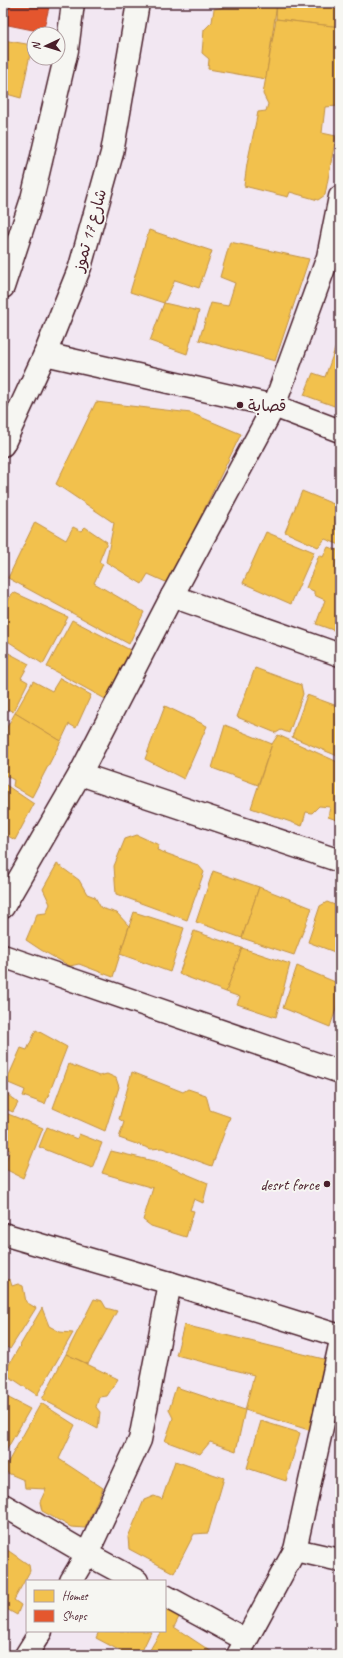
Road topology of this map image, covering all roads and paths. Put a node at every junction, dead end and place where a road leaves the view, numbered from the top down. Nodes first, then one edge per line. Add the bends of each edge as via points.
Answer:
1 (73, 3) edge
2 (138, 3) edge
3 (340, 198) edge
4 (3, 287) edge
5 (45, 354) junction
6 (274, 406) junction
7 (340, 431) edge
8 (3, 445) edge
9 (172, 596) junction
10 (340, 655) edge
11 (80, 774) junction
12 (340, 861) edge
13 (3, 907) edge
14 (3, 956) edge
15 (340, 1072) edge
16 (3, 1234) edge
17 (170, 1283) junction
18 (340, 1336) edge
19 (340, 1345) edge
20 (3, 1505) edge
21 (296, 1550) junction
22 (87, 1554) junction
23 (340, 1560) edge
24 (72, 1580) edge
25 (135, 1580) edge
26 (166, 1597) edge
27 (40, 1632) edge
28 (242, 1647) edge
29 (26, 1655) edge

1 - 4 street via 67,50 32,199
2 - 5 street, شارع 17 تموز via 112,153 80,267
3 - 6 street via 328,257
5 - 6 street
5 - 8 street, شارع 17 تموز
6 - 7 street
6 - 9 street
9 - 10 street
9 - 11 street
11 - 12 street
11 - 13 street
14 - 15 street
16 - 17 street
17 - 18 street
17 - 22 street via 140,1440
19 - 21 street
20 - 22 street
21 - 23 street
21 - 28 street
22 - 24 street
22 - 25 street
26 - 28 street
27 - 29 street

